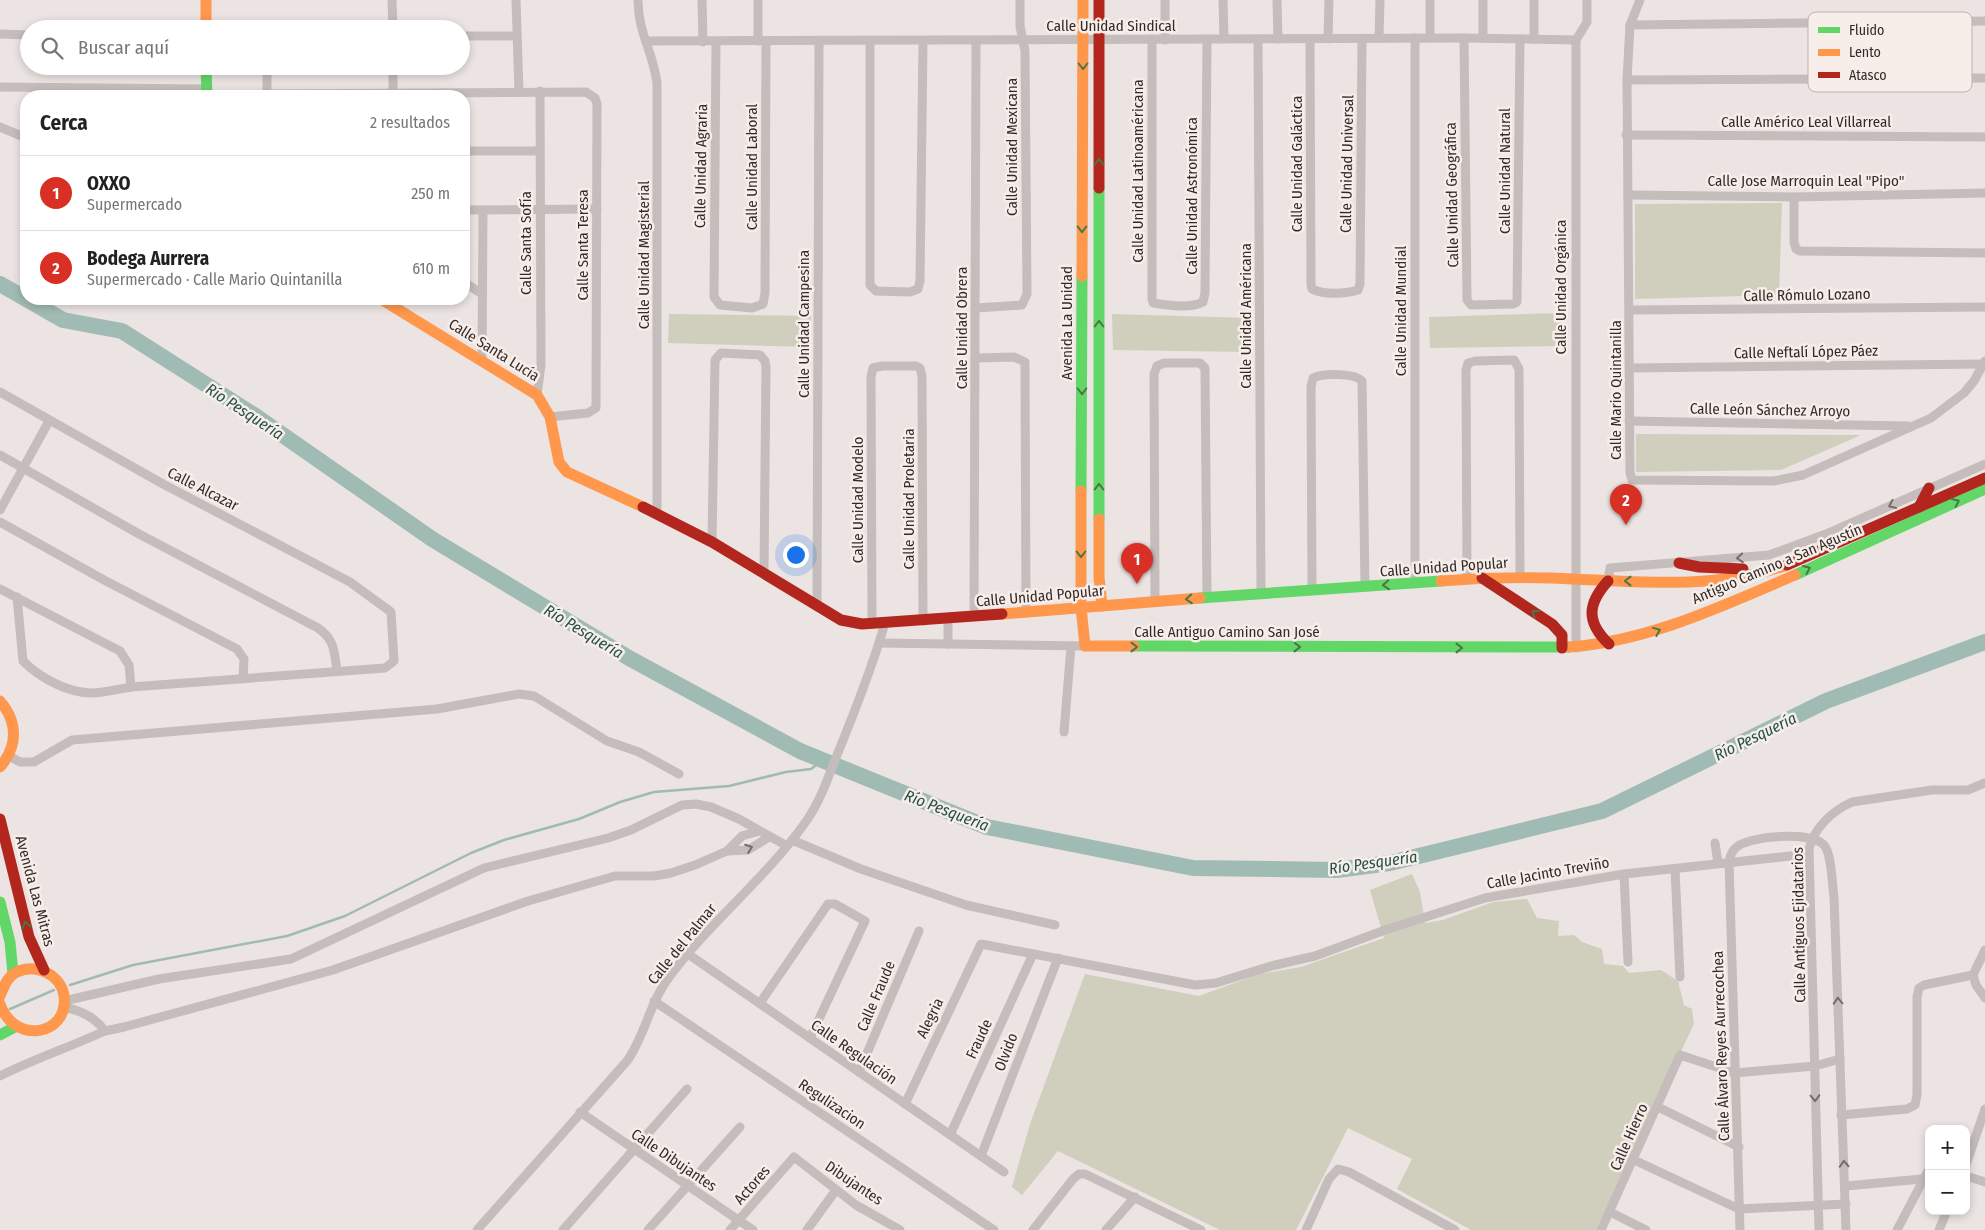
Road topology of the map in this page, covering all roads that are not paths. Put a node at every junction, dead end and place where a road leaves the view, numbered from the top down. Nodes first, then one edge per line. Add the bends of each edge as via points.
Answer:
1 (206, 0) edge
2 (392, 0) edge
3 (516, 0) edge
4 (638, 0) edge
5 (702, 0) edge
6 (758, 0) edge
7 (1020, 0) edge
8 (1083, 0) edge
9 (1099, 0) edge
10 (1165, 0) edge
11 (1223, 0) edge
12 (1277, 0) edge
13 (1329, 0) edge
14 (1380, 0) edge
15 (1430, 0) edge
16 (1483, 0) edge
17 (1534, 0) edge
18 (1587, 0) edge
19 (1640, 0) edge
20 (206, 20) edge
21 (393, 20) edge
22 (1972, 21) edge
23 (1985, 21) edge
24 (1808, 23) edge
25 (1630, 25) junction
26 (0, 34) edge
27 (20, 34) edge
28 (470, 36) edge
29 (516, 36) junction
30 (1380, 38) junction
31 (1415, 38) junction
32 (1430, 38) junction
33 (1464, 38) junction
34 (1483, 38) junction
35 (1152, 39) junction
36 (1224, 39) junction
37 (1258, 39) junction
38 (1278, 39) junction
39 (1310, 39) junction
40 (1328, 39) junction
41 (1362, 39) junction
42 (1520, 39) junction
43 (1534, 39) junction
44 (1023, 40) junction
45 (1099, 40) junction
46 (1165, 40) junction
47 (1207, 40) junction
48 (1576, 40) junction
49 (762, 41) junction
50 (870, 41) junction
51 (923, 41) junction
52 (976, 41) junction
53 (1083, 41) junction
54 (646, 42) junction
55 (703, 42) junction
56 (716, 42) junction
57 (819, 42) junction
58 (206, 75) edge
59 (267, 75) edge
60 (393, 75) edge
61 (1972, 78) edge
62 (1985, 78) edge
63 (1808, 79) edge
64 (1627, 80) junction
65 (0, 87) edge
66 (124, 90) edge
67 (207, 90) edge
68 (267, 90) edge
69 (393, 90) edge
70 (540, 91) junction
71 (470, 92) edge
72 (519, 92) junction
73 (0, 128) edge
74 (20, 136) edge
75 (1626, 136) junction
76 (1985, 137) edge
77 (470, 151) edge
78 (540, 151) junction
79 (1985, 193) edge
80 (1628, 195) junction
81 (1794, 197) junction
82 (597, 209) junction
83 (470, 210) edge
84 (483, 210) junction
85 (540, 210) junction
86 (1985, 252) edge
87 (470, 286) edge
88 (1312, 289) joint
89 (714, 291) joint
90 (482, 294) junction
91 (1152, 303) joint
92 (1516, 303) joint
93 (391, 305) edge
94 (1985, 307) edge
95 (976, 308) junction
96 (1630, 310) junction
97 (976, 358) junction
98 (482, 361) junction
99 (1984, 363) edge
100 (1630, 368) junction
101 (871, 377) joint
102 (0, 392) edge
103 (537, 395) junction
104 (550, 417) junction
105 (49, 421) junction
106 (1629, 421) junction
107 (1910, 426) junction
108 (0, 455) edge
109 (1985, 464) edge
110 (24, 469) junction
111 (1985, 478) edge
112 (1929, 488) junction
113 (1985, 489) edge
114 (1919, 507) junction
115 (0, 510) edge
116 (657, 513) junction
117 (0, 522) edge
118 (712, 542) junction
119 (1679, 563) junction
120 (1781, 566) junction
121 (764, 572) junction
122 (1520, 576) junction
123 (1482, 578) junction
124 (1574, 578) junction
125 (1467, 579) junction
126 (1608, 581) junction
127 (1416, 583) junction
128 (1365, 587) junction
129 (0, 589) edge
130 (1312, 590) junction
131 (1261, 593) junction
132 (17, 596) junction
133 (1207, 598) junction
134 (1155, 602) junction
135 (1102, 606) junction
136 (817, 607) junction
137 (1081, 607) junction
138 (1026, 612) junction
139 (974, 616) junction
140 (948, 619) junction
141 (923, 621) junction
142 (885, 623) junction
143 (872, 624) junction
144 (879, 643) junction
145 (948, 644) junction
146 (1609, 644) junction
147 (1072, 646) junction
148 (1085, 646) junction
149 (1562, 648) junction
150 (1576, 648) junction
151 (337, 671) junction
152 (243, 679) junction
153 (131, 688) junction
154 (0, 701) edge
155 (1064, 732) dead end
156 (9, 756) junction
157 (0, 767) edge
158 (679, 774) dead end
159 (1985, 783) edge
160 (0, 819) edge
161 (759, 831) junction
162 (769, 837) junction
163 (1811, 840) junction
164 (789, 843) junction
165 (1715, 843) dead end
166 (727, 851) junction
167 (1809, 854) junction
168 (1718, 862) junction
169 (1729, 862) junction
170 (1675, 869) junction
171 (1624, 874) junction
172 (0, 902) edge
173 (1055, 925) dead end
174 (919, 931) dead end
175 (981, 944) joint
176 (1985, 950) edge
177 (688, 954) junction
178 (1033, 954) junction
179 (1058, 958) junction
180 (1628, 962) dead end
181 (44, 970) junction
182 (13, 974) junction
183 (1973, 975) junction
184 (1680, 977) dead end
185 (0, 992) edge
186 (1985, 998) edge
187 (654, 1001) junction
188 (760, 1003) junction
189 (0, 1004) edge
190 (64, 1004) junction
191 (15, 1027) junction
192 (105, 1031) junction
193 (0, 1035) edge
194 (810, 1038) junction
195 (1840, 1059) junction
196 (1815, 1066) junction
197 (859, 1072) junction
198 (1735, 1073) junction
199 (0, 1076) edge
200 (687, 1089) dead end
201 (905, 1104) junction
202 (1658, 1107) junction
203 (1985, 1109) edge
204 (580, 1112) junction
205 (1842, 1115) junction
206 (740, 1127) dead end
207 (950, 1135) junction
208 (1739, 1147) junction
209 (633, 1149) junction
210 (1970, 1153) edge
211 (981, 1156) junction
212 (794, 1157) joint
213 (1634, 1160) junction
214 (1928, 1170) edge
215 (1004, 1172) dead end
216 (1970, 1177) edge
217 (1922, 1179) junction
218 (1985, 1182) edge
219 (689, 1186) junction
220 (1846, 1186) junction
221 (836, 1190) junction
222 (1135, 1197) junction
223 (1846, 1204) junction
224 (1818, 1205) junction
225 (1739, 1209) junction
226 (1610, 1212) junction
227 (1945, 1215) edge
228 (739, 1220) junction
229 (1308, 1226) edge
230 (1185, 1227) edge
231 (477, 1230) edge
232 (563, 1230) edge
233 (648, 1230) edge
234 (730, 1230) edge
235 (753, 1230) edge
236 (807, 1230) edge
237 (900, 1230) edge
238 (994, 1230) edge
239 (1033, 1230) edge
240 (1106, 1230) edge
241 (1201, 1230) edge
242 (1316, 1230) edge
243 (1455, 1230) edge
244 (1601, 1230) edge
245 (1646, 1230) edge
246 (1740, 1230) edge
247 (1819, 1230) edge
248 (1846, 1230) edge
249 (1897, 1230) edge
250 (1939, 1230) edge

1 - 20 street
2 - 21 street
3 - 29 street
4 - 54 street, Calle Unidad Magisterial via 638,19
5 - 55 street
6 - 49 street
7 - 44 street, Calle Unidad Mexicana
8 - 53 street, Avenida La Unidad
9 - 45 street
10 - 46 street
11 - 36 street
12 - 38 street
13 - 40 street
14 - 30 street
15 - 32 street
16 - 34 street
17 - 43 street
18 - 48 street, Calle Unidad Orgánica via 1587,22
19 - 25 street, Calle Mario Quintanilla
22 - 23 street
24 - 25 street
25 - 64 street, Calle Mario Quintanilla
26 - 27 street
28 - 29 street
29 - 72 street
30 - 31 street, Calle Unidad Sindical
30 - 41 street, Calle Unidad Sindical
31 - 32 street, Calle Unidad Sindical
31 - 127 street, Calle Unidad Mundial
32 - 33 street, Calle Unidad Sindical
33 - 34 street, Calle Unidad Sindical
33 - 92 street, Calle Unidad Geográfica via 1468,300 1471,304
34 - 42 street, Calle Unidad Sindical
35 - 45 street, Calle Unidad Sindical
35 - 46 street, Calle Unidad Sindical
35 - 91 street, Calle Unidad Latinoaméricana
36 - 37 street, Calle Unidad Sindical
36 - 47 street, Calle Unidad Sindical
37 - 38 street, Calle Unidad Sindical
37 - 131 street, Calle Unidad Américana
38 - 39 street, Calle Unidad Sindical
39 - 40 street, Calle Unidad Sindical
39 - 88 street, Calle Unidad Galáctica
40 - 41 street, Calle Unidad Sindical
41 - 88 street, Calle Unidad Universal via 1360,284 1358,290 1320,292
42 - 43 street, Calle Unidad Sindical
42 - 92 street, Calle Unidad Natural
43 - 48 street, Calle Unidad Sindical
44 - 52 street, Calle Unidad Sindical
44 - 53 street, Calle Unidad Sindical
44 - 95 street, Calle Unidad Mexicana via 1026,294 1022,305
45 - 53 street, Calle Unidad Sindical
135 -> 45 street via 1099,577
46 - 47 street, Calle Unidad Sindical
47 - 91 street, Calle Unidad Astronómica via 1204,298 1203,302 1195,305
48 - 124 street, Calle Unidad Orgánica
49 - 56 street, Calle Unidad Sindical
49 - 57 street, Calle Unidad Sindical
49 - 89 street, Calle Unidad Laboral via 763,304 752,308 720,305
50 - 51 street, Calle Unidad Sindical
50 - 51 street via 870,277 872,288 882,291 915,290 920,281
50 - 57 street, Calle Unidad Sindical
51 - 52 street, Calle Unidad Sindical
52 - 95 street, Calle Unidad Obrera
53 -> 137 street, Avenida La Unidad
54 - 55 street, Calle Unidad Sindical
54 - 116 street, Calle Unidad Magisterial via 658,83
55 - 56 street, Calle Unidad Sindical
56 - 89 street, Calle Unidad Agraria
57 - 136 street, Calle Unidad Campesina
58 - 67 street
59 - 68 street
60 - 69 street
61 - 62 street
63 - 64 street
64 - 75 street, Calle Mario Quintanilla
65 - 66 street
70 - 72 street
70 - 78 street, Calle Santa Sofía
70 - 82 street, Calle Santa Teresa via 586,92 595,98
71 - 72 street
73 - 74 street
75 - 76 street, Calle Américo Leal Villarreal
75 - 80 street, Calle Mario Quintanilla
77 - 78 street
78 - 85 street, Calle Santa Sofía
79 - 81 street, Calle Jose Marroquin Leal "Pipo"
80 - 81 street, Calle Jose Marroquin Leal "Pipo"
80 - 96 street, Calle Mario Quintanilla
81 - 86 street via 1796,250
82 - 85 street
82 - 104 street, Calle Santa Teresa via 596,403 594,411 588,413
83 - 84 street
84 - 85 street
84 - 90 street
85 - 103 street, Calle Santa Sofía via 541,365
87 - 90 street
90 - 98 street
93 - 98 street, Calle Santa Lucía
94 - 96 street, Calle Rómulo Lozano
95 - 97 street, Calle Unidad Obrera
96 - 100 street, Calle Mario Quintanilla
97 - 138 street via 1021,358 1025,362
97 - 139 street, Calle Unidad Obrera
98 - 103 street, Calle Santa Lucía
99 - 100 street, Calle Neftalí López Páez
99 - 107 street, Calle Mario Quintanilla via 1974,381 1949,406
100 - 106 street, Calle Mario Quintanilla
101 - 141 street, Calle Unidad Proletaria via 873,368 882,366 916,366 922,376
101 - 143 street, Calle Unidad Modelo
102 - 105 street, Calle Alcazar
103 - 104 street, Calle Santa Lucía
104 - 116 street, Calle Santa Lucía via 562,468
105 - 110 street
105 - 151 street, Calle Alcazar via 350,582 391,612 393,664 385,668
106 - 107 street, Calle León Sánchez Arroyo
106 - 107 street, Calle Mario Quintanilla via 1631,476 1632,480 1640,481 1774,481 1803,475
108 - 110 street
109 - 112 street
110 - 115 street
110 - 151 street via 329,635
111 - 114 street, Antiguo Camino a San Agustín
112 - 114 street
112 -> 119 street via 1826,534 1769,555
146 -> 113 street, Antiguo Camino a San Agustín via 1649,635 1780,581
114 - 120 street, Antiguo Camino a San Agustín
116 - 118 street, Calle Unidad Popular
117 - 152 street via 237,649 244,659
118 - 121 street, Calle Unidad Popular
118 - 121 street via 714,365 721,353 755,354 764,357 766,367
119 - 120 street via 1720,568
119 - 126 street via 1610,568
120 -> 126 street, Antiguo Camino a San Agustín via 1735,577
121 - 136 street, Calle Unidad Popular
122 - 123 street, Calle Unidad Popular
122 - 124 street, Calle Unidad Popular
122 - 125 street via 1520,369 1514,360 1475,361 1466,366
123 - 125 street, Calle Unidad Popular
149 -> 123 street via 1562,635 1552,624
124 - 126 street, Antiguo Camino a San Agustín
124 - 150 street, Calle Unidad Orgánica
125 - 127 street, Calle Unidad Popular
126 - 146 street via 1597,593 1591,612 1596,630
127 -> 128 street, Calle Unidad Popular
128 - 130 street, Calle Unidad Popular
128 - 130 street via 1363,386 1358,377 1321,376 1313,378 1311,387
129 - 132 street
130 - 131 street, Calle Unidad Popular
131 - 133 street, Calle Unidad Popular
132 - 153 street via 120,651 129,665
132 - 153 street via 20,648 23,661 30,668 80,692
133 -> 134 street, Calle Unidad Popular
133 - 134 street via 1205,368 1200,363 1164,363 1157,366 1154,374
134 - 135 street, Calle Unidad Popular
135 - 137 street, Calle Unidad Popular
136 - 143 street, Calle Unidad Popular via 841,620
137 - 138 street, Calle Unidad Popular
137 - 148 street, Avenida La Unidad
138 - 139 street, Calle Unidad Popular
139 - 140 street, Calle Unidad Popular
140 - 141 street, Calle Unidad Popular
140 - 145 street
141 - 142 street, Calle Unidad Popular
142 - 143 street, Calle Unidad Popular
142 - 144 street, Calle del Palmar
144 - 145 street, Calle Antiguo Camino San José
144 - 164 street, Calle del Palmar via 864,691 820,795 808,819
145 - 147 street, Calle Antiguo Camino San José
146 - 150 street, Antiguo Camino a San Agustín
147 - 148 street, Calle Antiguo Camino San José
147 - 155 street
148 -> 149 street, Calle Antiguo Camino San José
149 - 150 street, Calle Antiguo Camino San José
151 - 152 street
152 - 153 street
154 - 156 street via 13,724 14,740
156 - 157 street
156 - 158 street via 25,763 34,762 72,740 437,709 518,694 534,696 607,741 639,752
159 - 163 street via 1968,790 1932,790 1852,802 1831,816
181 -> 160 street, Avenida Las Mitras via 30,937
161 - 162 street
161 - 166 street via 742,836
161 - 190 street via 711,807 682,805 608,838 484,868 291,959 158,979
162 - 164 street
166 -> 162 street via 748,850
163 - 167 street, Calle Antiguos Ejidatarios
163 - 169 street via 1772,837 1748,841 1733,850
195 -> 163 street, Calle Antiguos Ejidatarios via 1830,864 1824,846
164 - 173 street via 966,904
164 - 177 street, Calle del Palmar
165 - 168 street
166 - 192 street via 671,873 616,876 581,885 333,970
167 - 169 street, Calle Jacinto Treviño
167 - 196 street, Calle Antiguos Ejidatarios
168 - 169 street, Calle Jacinto Treviño
168 - 170 street, Calle Jacinto Treviño
169 - 198 street, Calle Álvaro Reyes Aurrecochea
170 - 171 street, Calle Jacinto Treviño
170 - 184 street
171 - 179 street, Calle Jacinto Treviño via 1485,898 1315,956 1216,983 1195,984
171 - 180 street
172 - 182 street via 10,942
174 - 197 street, Calle Fraude
175 - 178 street, Calle Jacinto Treviño
175 - 201 street, Alegria
176 - 183 street
177 - 187 street, Calle del Palmar
177 - 188 street, Calle Regulación
178 - 179 street, Calle Jacinto Treviño
178 - 207 street, Fraude
179 - 211 street, Olvido
181 - 182 street via 25,968
181 - 190 street via 59,982
182 - 185 street
183 - 186 street
183 - 205 street via 1919,988 1915,1105
187 - 204 street, Calle del Palmar via 637,1046
187 - 238 street, Regulizacion
188 - 194 street, Calle Regulación
188 - 194 street via 828,904 836,904 865,921
189 - 191 street via 5,1017
190 - 191 street via 54,1024 42,1030 28,1032
190 - 192 street via 98,1022
191 - 193 street
192 - 199 street via 35,1058
194 - 197 street, Calle Regulación
195 - 196 street
195 - 205 street, Calle Antiguos Ejidatarios
196 - 198 street
196 -> 224 street, Calle Antiguos Ejidatarios
197 - 201 street, Calle Regulación
198 - 202 street, Calle Hierro via 1680,1055
198 - 208 street, Calle Álvaro Reyes Aurrecochea
200 - 209 street
201 - 207 street, Calle Regulación
202 - 208 street
202 - 213 street, Calle Hierro
203 - 210 street
204 - 209 street, Calle Dibujantes
204 - 231 street, Calle del Palmar
220 -> 205 street, Calle Antiguos Ejidatarios
206 - 219 street
207 - 211 street, Calle Regulación
208 - 225 street, Calle Álvaro Reyes Aurrecochea
209 - 219 street, Calle Dibujantes
209 - 232 street
211 - 215 street, Calle Regulación
212 - 221 street, Dibujantes
212 - 228 street, Actores
213 - 225 street
213 - 226 street, Calle Hierro
214 - 217 street
216 - 218 street
217 - 220 street
217 - 249 street
219 - 228 street, Calle Dibujantes
219 - 233 street
220 - 223 street, Calle Antiguos Ejidatarios
221 - 236 street
221 - 237 street, Dibujantes
222 - 230 street
222 - 239 street via 1094,1177 1079,1174
222 - 240 street
223 - 224 street
223 - 248 street, Calle Antiguos Ejidatarios
224 - 225 street
224 - 247 street, Calle Antiguos Ejidatarios
225 - 246 street, Calle Álvaro Reyes Aurrecochea
226 - 244 street, Calle Hierro
226 - 245 street
227 - 250 street
228 - 234 street, Actores
228 - 235 street, Calle Dibujantes
229 - 242 street
229 - 243 street via 1329,1178 1338,1169
230 - 241 street

